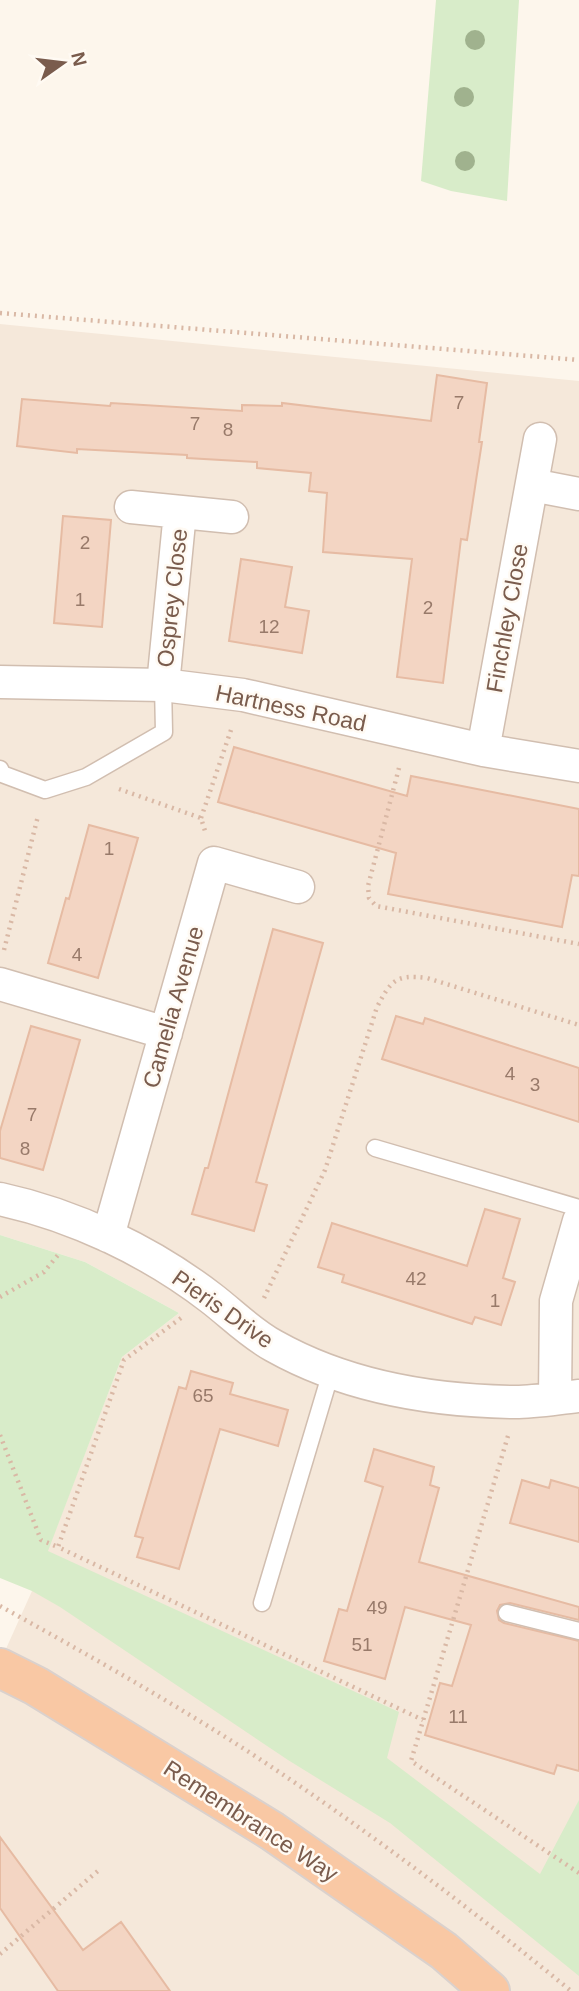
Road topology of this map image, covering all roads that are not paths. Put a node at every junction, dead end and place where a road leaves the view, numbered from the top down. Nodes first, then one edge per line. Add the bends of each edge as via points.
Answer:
1 (540, 439) dead end
2 (532, 485) junction
3 (579, 494) edge
4 (131, 507) dead end
5 (180, 512) junction
6 (232, 517) dead end
7 (0, 682) edge
8 (163, 685) junction
9 (483, 750) junction
10 (579, 766) edge
11 (0, 769) edge
12 (298, 887) dead end
13 (0, 984) edge
14 (166, 1033) junction
15 (375, 1148) dead end
16 (0, 1199) edge
17 (579, 1208) edge
18 (579, 1221) edge
19 (108, 1236) junction
20 (331, 1372) junction
21 (567, 1397) edge
22 (262, 1603) dead end
23 (507, 1613) dead end
24 (579, 1631) edge
25 (0, 1668) edge
26 (490, 1991) edge

1 - 2 street, Finchley Close
2 - 3 street
2 - 9 street, Finchley Close
4 - 5 street, Osprey Close
5 - 6 street, Osprey Close
5 - 8 street, Osprey Close
7 - 8 street, Hartness Road
8 - 9 street, Hartness Road via 243,695
8 - 11 lane via 164,732 86,777 45,790 2,774
9 - 10 street, Hartness Road
12 - 14 street, Camelia Avenue via 214,863
13 - 14 street
14 - 19 street, Camelia Avenue
15 - 17 lane
16 - 19 street, Pieris Drive via 70,1219
18 - 21 street via 556,1301
19 - 20 street, Pieris Drive via 210,1297 249,1331
20 - 21 street, Pieris Drive via 374,1385 463,1399 518,1402
20 - 22 lane
23 - 24 lane
25 - 26 highway, Remembrance Way via 272,1831 444,1951

